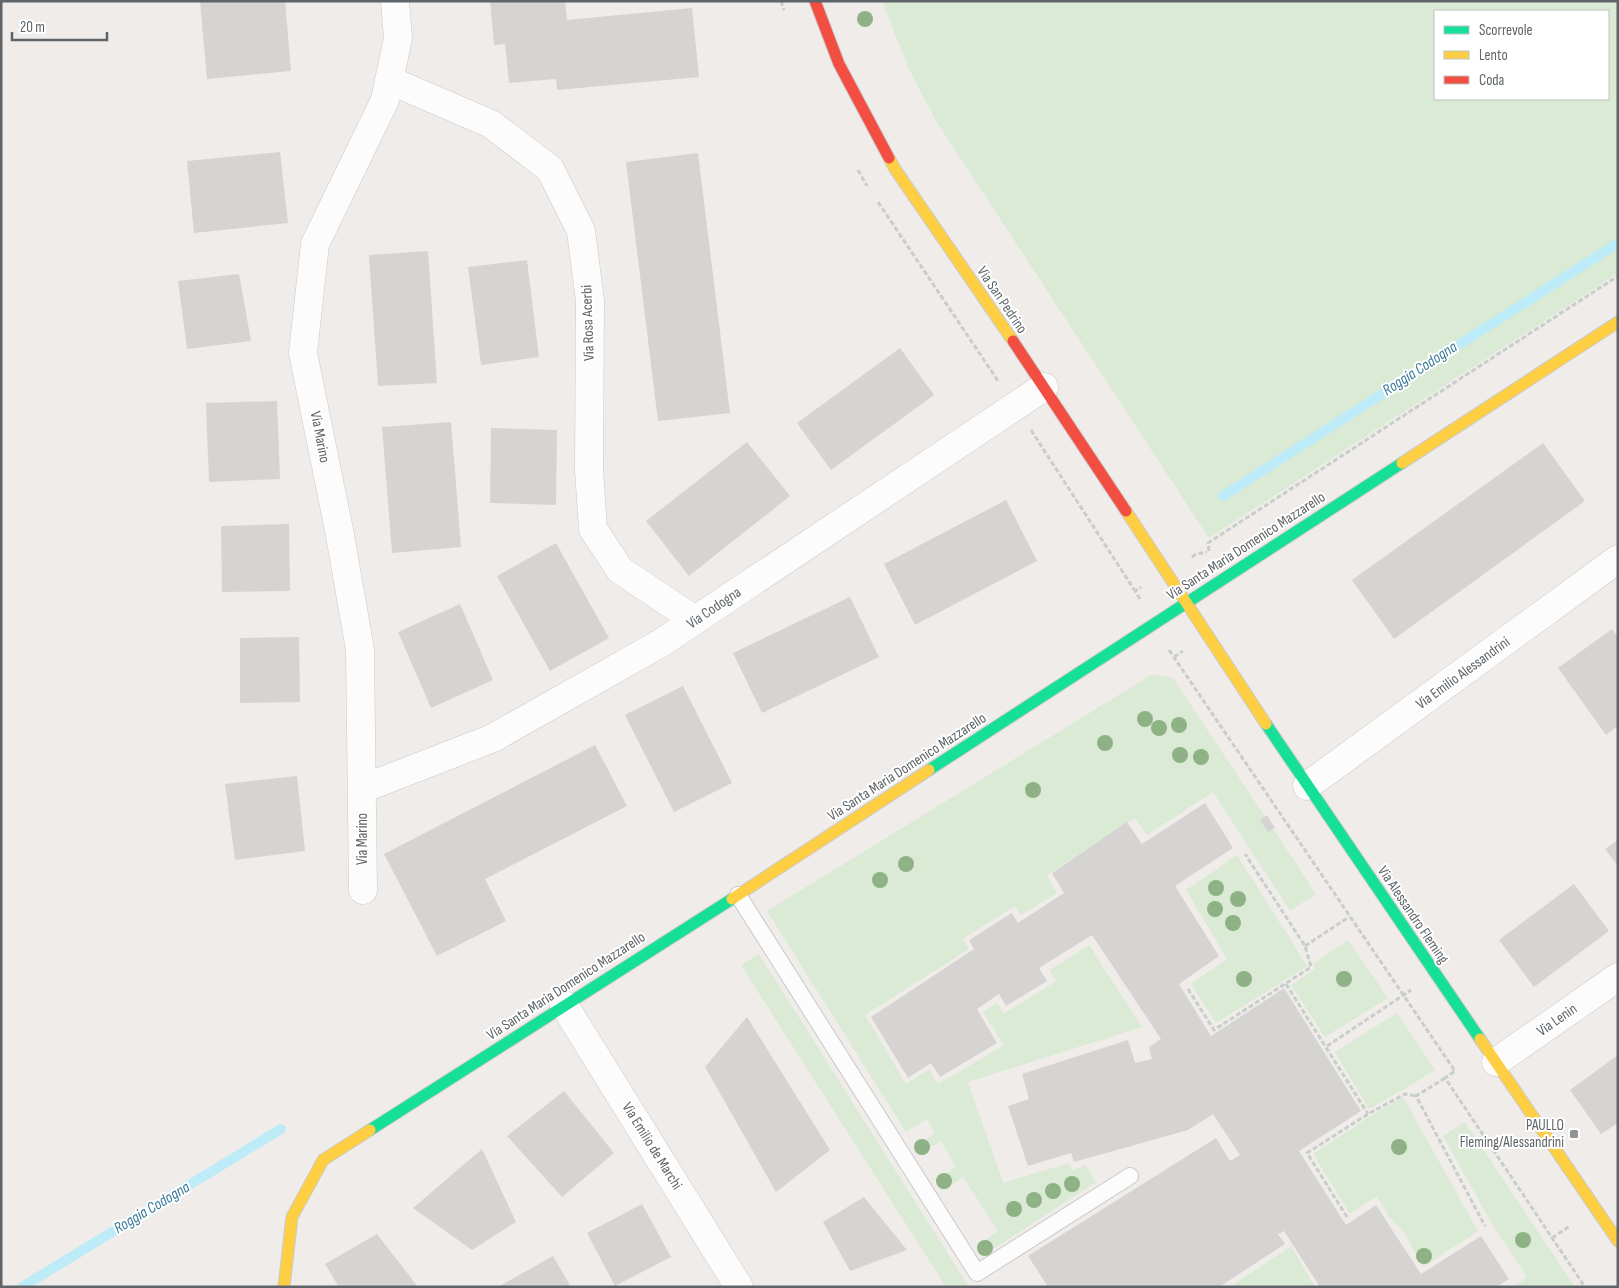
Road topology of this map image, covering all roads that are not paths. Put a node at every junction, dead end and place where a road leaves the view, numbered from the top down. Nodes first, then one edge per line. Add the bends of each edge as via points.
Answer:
1 (395, 1) edge
2 (815, 1) edge
3 (390, 80) junction
4 (1618, 322) edge
5 (1044, 387) junction
6 (1618, 559) edge
7 (1187, 603) junction
8 (695, 620) junction
9 (1308, 786) junction
10 (362, 789) junction
11 (362, 890) dead end
12 (738, 895) junction
13 (1618, 977) edge
14 (564, 1005) junction
15 (1496, 1062) junction
16 (1130, 1176) dead end
17 (1618, 1242) edge
18 (733, 1285) edge
19 (284, 1287) edge

1 - 3 street, Via Marino via 398,38
2 - 5 street, Via San Pedrino via 839,64 895,169
3 - 8 street, Via Rosa Acerbi via 491,124 550,169 581,232 590,301 593,529 620,570
3 - 10 street, Via Marino via 385,100 315,244 303,353 360,650
4 - 7 street, Via Santa Maria Domenico Mazzarello
5 - 7 street, Via San Pedrino
5 - 8 street, Via Codogna
6 - 9 street, Via Emilio Alessandrini
7 - 9 street, Via Alessandro Fleming
7 - 12 street, Via Santa Maria Domenico Mazzarello
8 - 10 street, Via Codogna via 661,643 493,738
9 - 15 street, Via Alessandro Fleming
10 - 11 street, Via Marino
12 - 14 street, Via Santa Maria Domenico Mazzarello
12 - 16 lane via 977,1273
13 - 15 street, Via Lenin
14 - 18 street, Via Emilio de Marchi
14 - 19 street, Via Santa Maria Domenico Mazzarello via 323,1160 292,1217
15 - 17 street, Via Alessandro Fleming

